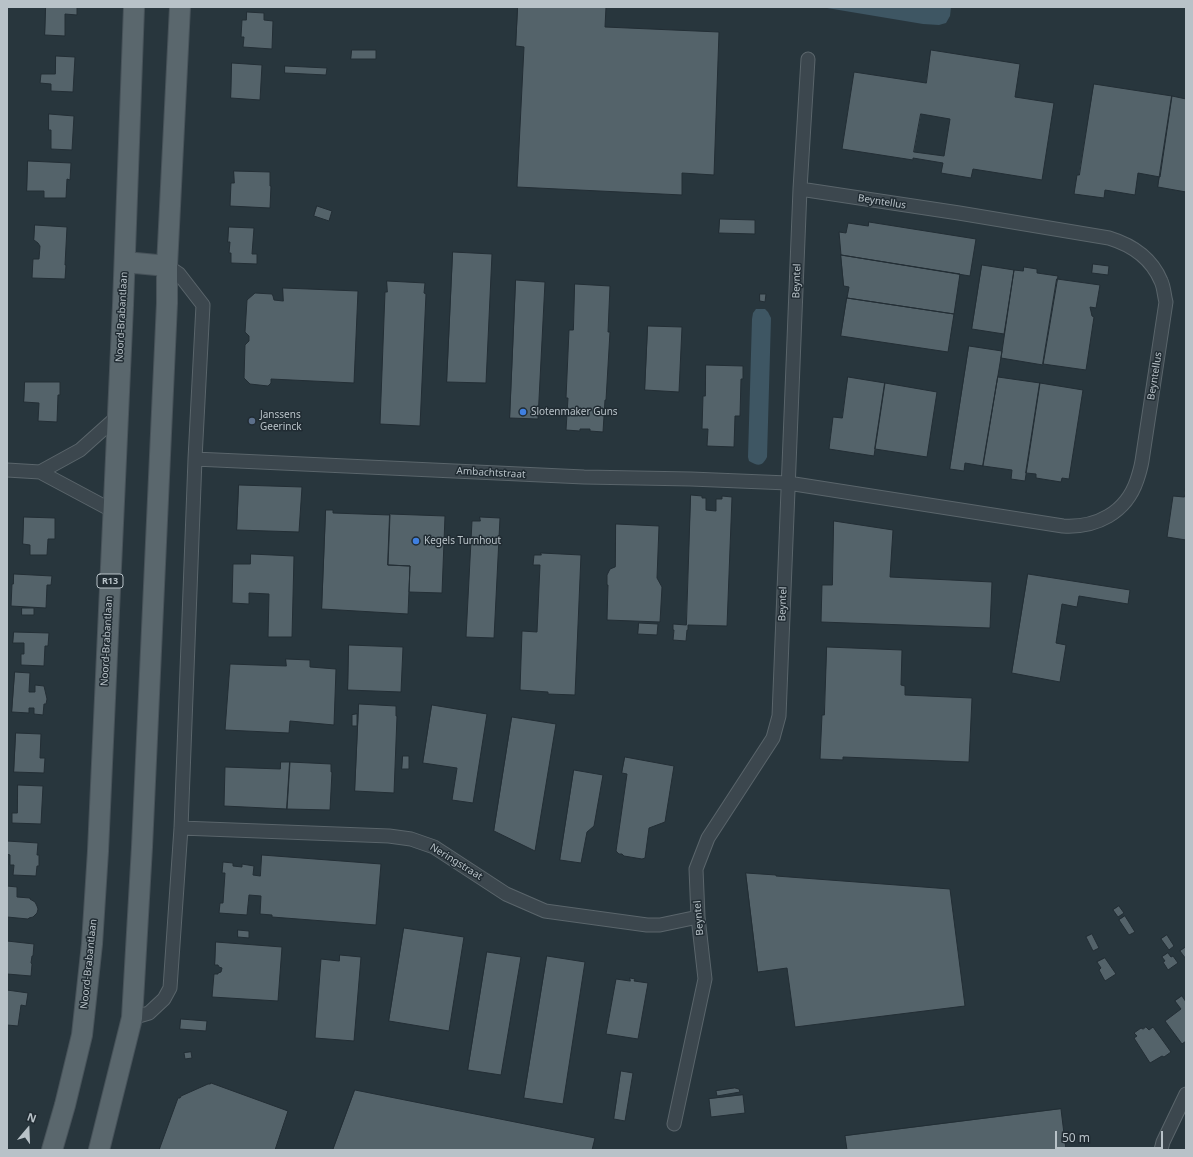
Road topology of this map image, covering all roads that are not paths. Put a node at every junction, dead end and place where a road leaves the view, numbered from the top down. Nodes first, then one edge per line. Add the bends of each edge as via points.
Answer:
1 (134, 7) edge
2 (180, 7) edge
3 (808, 59) dead end
4 (800, 190) junction
5 (125, 262) junction
6 (167, 266) junction
7 (118, 416) junction
8 (195, 459) junction
9 (7, 470) edge
10 (40, 472) junction
11 (788, 483) junction
12 (113, 511) junction
13 (181, 828) junction
14 (698, 917) junction
15 (132, 1018) junction
16 (1186, 1094) edge
17 (674, 1124) dead end
18 (52, 1150) edge
19 (99, 1150) edge
20 (1161, 1150) edge

1 - 5 main road, Noord-Brabantlaan / R13
2 - 6 main road
3 - 4 street, Beyntel
4 - 11 street, Beyntel
4 - 11 street, Beyntellus via 1109,238 1139,252 1152,266 1161,281 1166,302 1137,481 1119,509 1099,521 1077,527 1063,526
5 - 6 main road
5 - 7 main road, Noord-Brabantlaan / R13
6 - 8 street via 179,274 203,305
6 - 15 main road
7 - 10 street via 80,450
7 - 12 main road, Noord-Brabantlaan / R13
8 - 11 street, Ambachtstraat via 584,477
8 - 13 street
9 - 10 street
10 - 12 street
11 - 14 street, Beyntel via 779,716 773,738 708,838 696,869
12 - 18 main road, Noord-Brabantlaan / R13 via 92,944 82,1035
13 - 14 street, Neringstraat via 411,839 434,847 506,894 545,911 647,925
13 - 15 street via 170,988 164,999 149,1014
14 - 17 street, Beyntel via 705,979
15 - 19 main road
16 - 20 street

